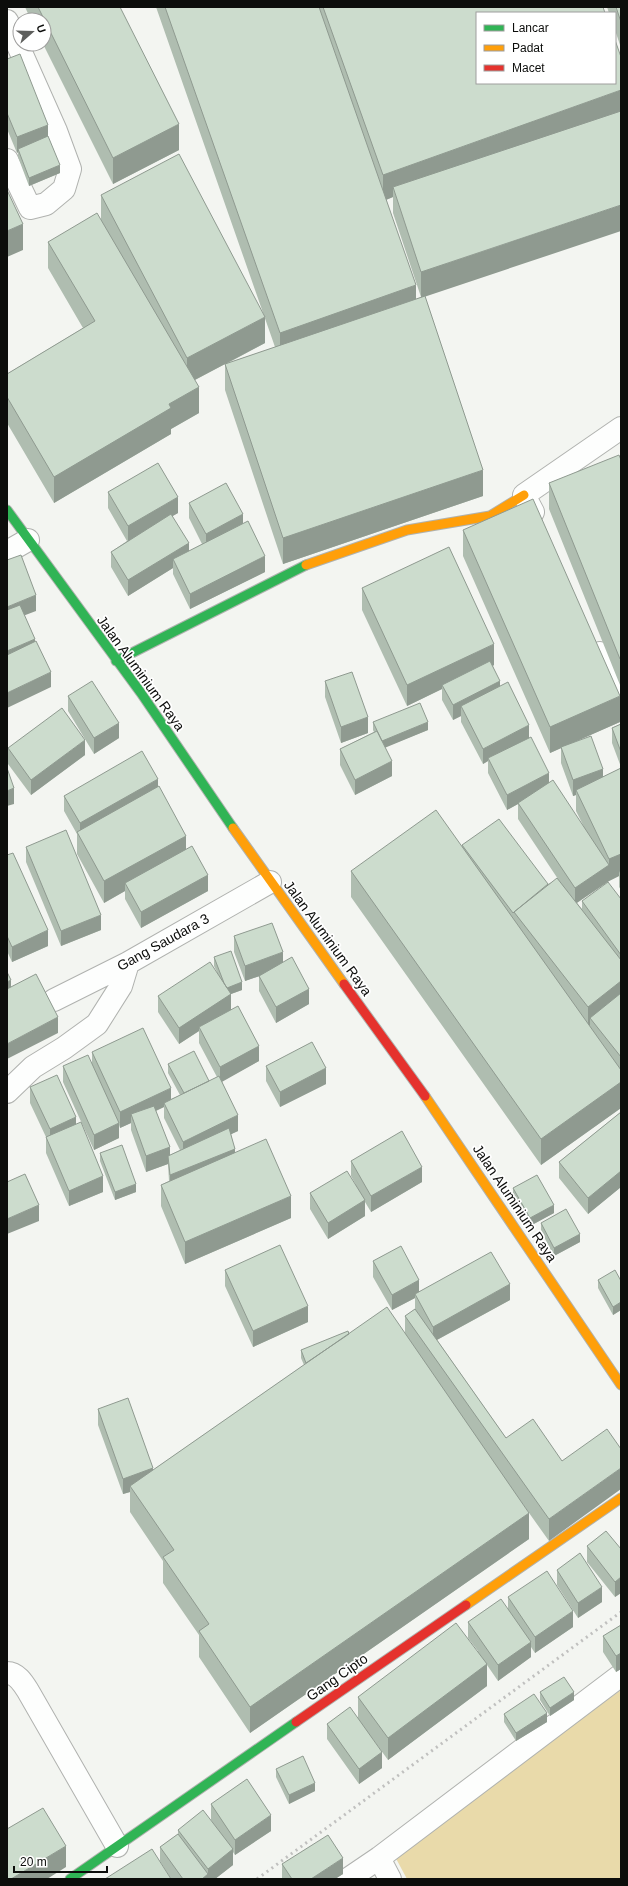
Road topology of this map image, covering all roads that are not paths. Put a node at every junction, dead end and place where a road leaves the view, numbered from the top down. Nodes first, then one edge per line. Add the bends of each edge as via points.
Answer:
1 (7, 21) edge
2 (7, 160) edge
3 (621, 428) edge
4 (524, 495) junction
5 (7, 510) edge
6 (541, 528) edge
7 (28, 540) junction
8 (7, 552) edge
9 (591, 634) edge
10 (116, 661) junction
11 (621, 697) edge
12 (270, 882) junction
13 (128, 963) junction
14 (54, 1000) dead end
15 (7, 1092) edge
16 (621, 1385) edge
17 (621, 1498) edge
18 (7, 1673) edge
19 (621, 1675) edge
20 (117, 1846) junction
21 (379, 1858) junction
22 (70, 1879) edge
23 (348, 1879) edge
24 (390, 1879) edge

1 - 2 street via 56,131 70,169 64,189 46,204 30,208
3 - 4 street
4 - 6 street
4 - 10 street via 490,516 406,530 299,567
5 - 7 street, Jalan Aluminium Raya
7 - 8 street
7 - 10 street, Jalan Aluminium Raya
9 - 11 street
10 - 12 street, Jalan Aluminium Raya
12 - 13 street, Gang Saudara 3
12 - 16 street, Jalan Aluminium Raya via 431,1104
13 - 14 street, Gang Saudara 3
13 - 15 street via 121,986 97,1024 33,1067
17 - 20 street, Gang Cipto
18 - 20 street via 12,1673 21,1680 28,1691
19 - 21 street
20 - 22 street, Gang Cipto
21 - 23 street
21 - 24 street

